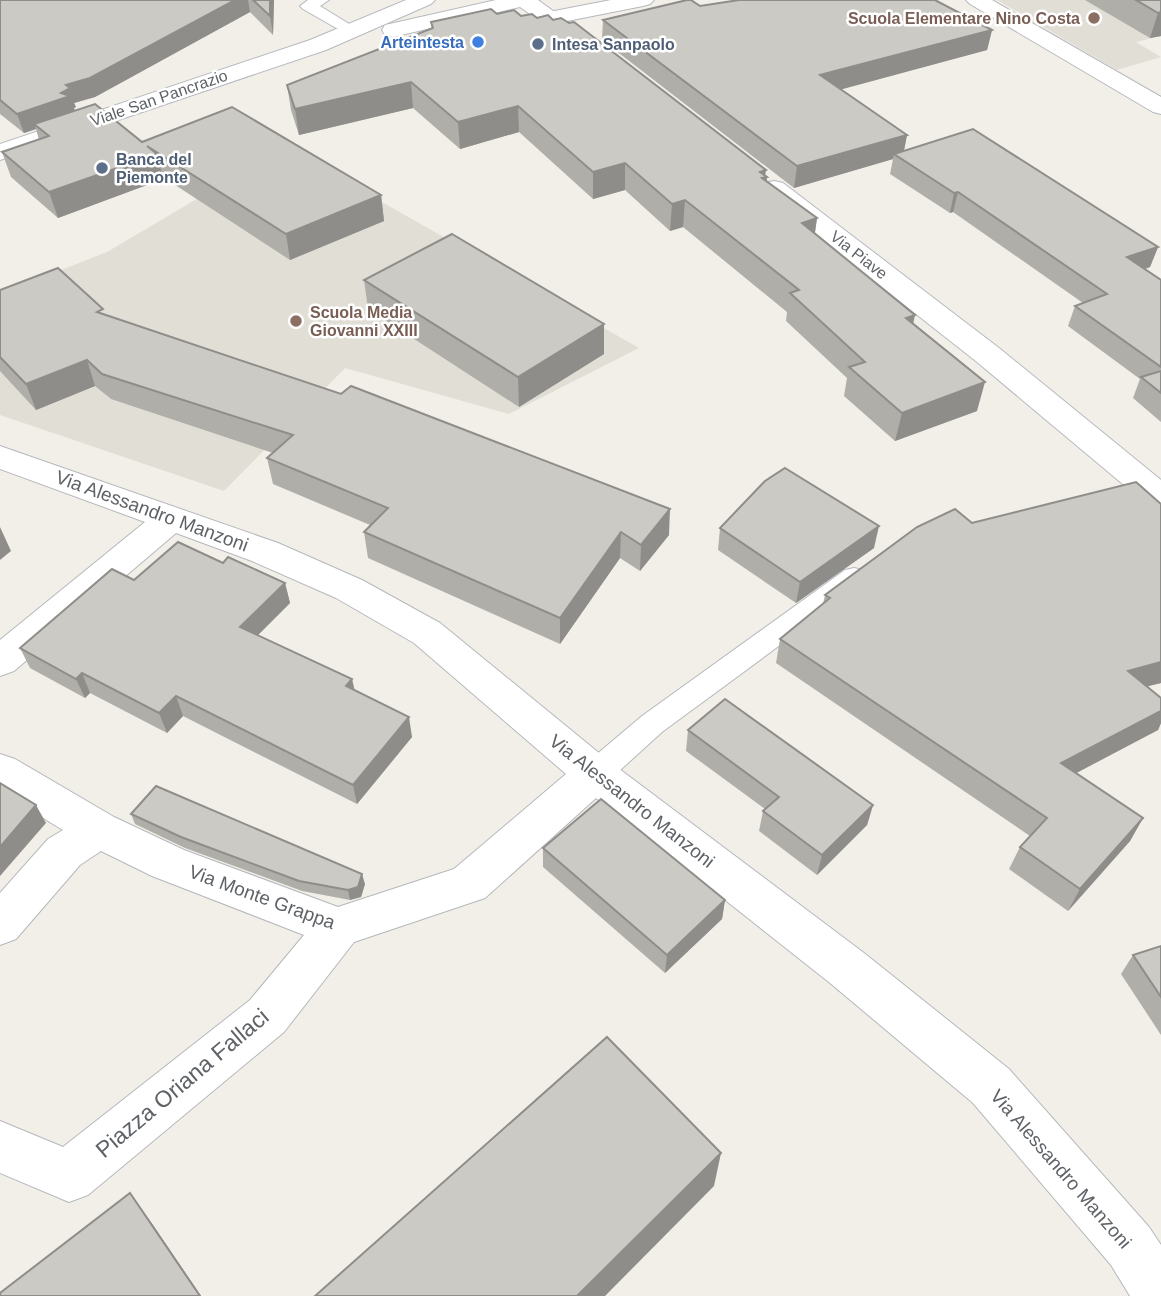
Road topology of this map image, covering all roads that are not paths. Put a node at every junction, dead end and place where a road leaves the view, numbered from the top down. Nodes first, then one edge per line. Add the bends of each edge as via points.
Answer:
1 (321, 0) edge
2 (424, 0) edge
3 (524, 0) edge
4 (643, 0) edge
5 (977, 0) edge
6 (552, 18) junction
7 (351, 30) junction
8 (318, 45) junction
9 (615, 65) edge
10 (1161, 107) edge
11 (0, 152) edge
12 (758, 177) edge
13 (0, 457) edge
14 (1161, 498) edge
15 (172, 518) junction
16 (875, 562) edge
17 (0, 661) edge
18 (0, 771) edge
19 (595, 774) junction
20 (99, 830) junction
21 (0, 925) edge
22 (338, 927) junction
23 (0, 1147) edge
24 (1161, 1295) edge

1 - 7 lane via 308,6
2 - 7 street, Viale San Pancrazio
3 - 6 street
3 - 8 street, Viale San Pancrazio
4 - 6 street
5 - 10 street
6 - 9 street
7 - 8 street, Viale San Pancrazio
8 - 11 street, Viale San Pancrazio
12 - 14 street, Via Piave via 988,355
13 - 15 street, Via Alessandro Manzoni
15 - 17 street
15 - 19 street, Via Alessandro Manzoni via 349,589 427,633
16 - 19 lane via 652,724
18 - 20 street, Via Monte Grappa
19 - 22 street, Via Monte Grappa via 469,884
19 - 24 street, Via Alessandro Manzoni via 847,968 991,1086 1130,1246
20 - 21 street via 64,852
20 - 22 street, Via Monte Grappa via 168,863
22 - 23 street, Piazza Oriana Fallaci via 267,1016 69,1176

